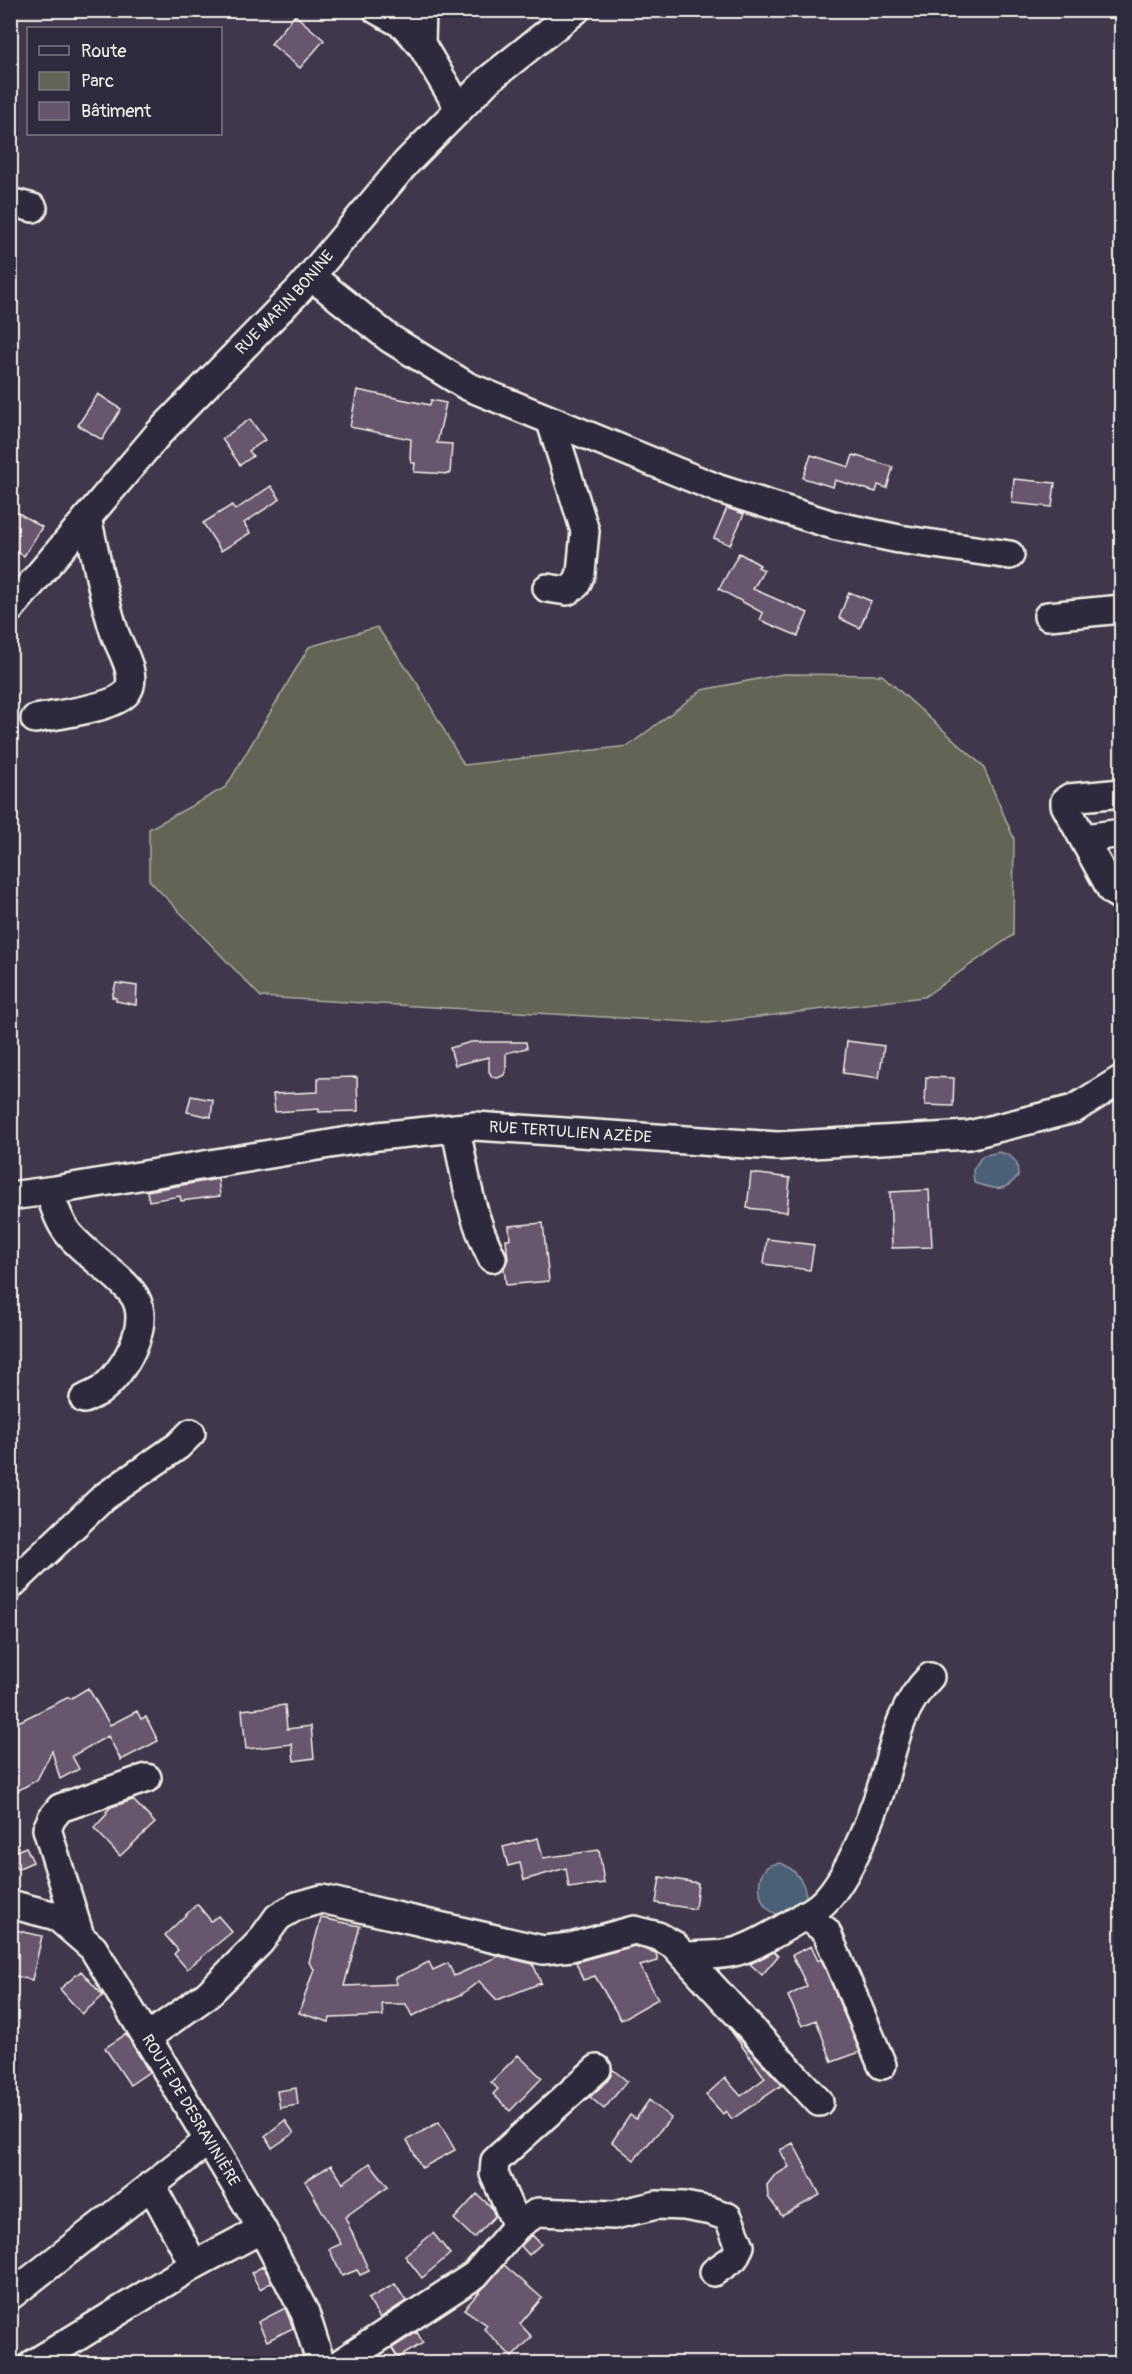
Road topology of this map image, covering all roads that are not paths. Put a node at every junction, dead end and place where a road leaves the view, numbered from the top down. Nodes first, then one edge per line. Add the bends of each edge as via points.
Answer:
1 (377, 10) edge
2 (422, 10) edge
3 (576, 10) edge
4 (421, 44) junction
5 (459, 108) junction
6 (310, 276) junction
7 (551, 422) junction
8 (87, 518) junction
9 (1010, 555) dead end
10 (547, 588) dead end
11 (10, 609) edge
12 (1122, 609) edge
13 (1048, 616) dead end
14 (35, 719) dead end
15 (1122, 793) edge
16 (1122, 833) edge
17 (1085, 838) junction
18 (1122, 897) edge
19 (1122, 1079) edge
20 (456, 1128) junction
21 (49, 1191) junction
22 (10, 1196) edge
23 (492, 1258) dead end
24 (84, 1399) dead end
25 (191, 1433) dead end
26 (10, 1586) edge
27 (930, 1677) dead end
28 (147, 1778) dead end
29 (10, 1904) edge
30 (805, 1916) junction
31 (80, 1936) junction
32 (684, 1956) junction
33 (146, 2038) junction
34 (882, 2065) dead end
35 (597, 2069) dead end
36 (819, 2102) dead end
37 (208, 2141) junction
38 (151, 2185) junction
39 (517, 2226) junction
40 (262, 2229) junction
41 (194, 2265) junction
42 (714, 2272) dead end
43 (10, 2296) edge
44 (33, 2364) edge
45 (321, 2364) edge
46 (339, 2364) edge

1 - 4 street via 404,24
2 - 4 street
3 - 5 street, RUE MARIN BONINE
4 - 5 street
5 - 6 street, RUE MARIN BONINE via 406,163
6 - 7 street via 389,338 466,386
6 - 8 street, RUE MARIN BONINE via 159,433
7 - 9 street via 719,489 833,525
7 - 10 street via 585,531 576,585 567,591
8 - 11 street, RUE MARIN BONINE
8 - 14 street via 113,630 131,683 126,693 102,706
12 - 13 street
15 - 17 street via 1065,801
16 - 17 street
17 - 18 street via 1112,891
19 - 20 street, RUE TERTULIEN AZÈDE via 1074,1109 969,1135 777,1146 556,1130
20 - 21 street, RUE TERTULIEN AZÈDE via 378,1136
20 - 23 street via 470,1202
21 - 22 street, RUE TERTULIEN AZÈDE
21 - 24 street via 67,1232 134,1295 139,1306 140,1321 132,1353 108,1384
25 - 26 street via 105,1497
27 - 30 street via 915,1692 905,1712 882,1785 838,1886
28 - 31 street via 60,1808 47,1829
29 - 31 street, ROUTE DE DESRAVINIÈRE via 56,1916
30 - 32 street via 732,1953
30 - 34 street via 826,1931
31 - 33 street, ROUTE DE DESRAVINIÈRE via 93,1948
32 - 33 street via 658,1936 634,1930 571,1947 543,1950 321,1899 278,1917 260,1942 207,1995
32 - 36 street
33 - 37 street, ROUTE DE DESRAVINIÈRE
35 - 39 street via 495,2161 494,2174
37 - 38 street
37 - 40 street, ROUTE DE DESRAVINIÈRE
38 - 41 street
38 - 43 street
39 - 42 street via 538,2212 614,2215 657,2205 711,2211 728,2217 740,2246 734,2258
39 - 46 street via 475,2275
40 - 41 street
40 - 45 street, ROUTE DE DESRAVINIÈRE via 305,2313
41 - 44 street

